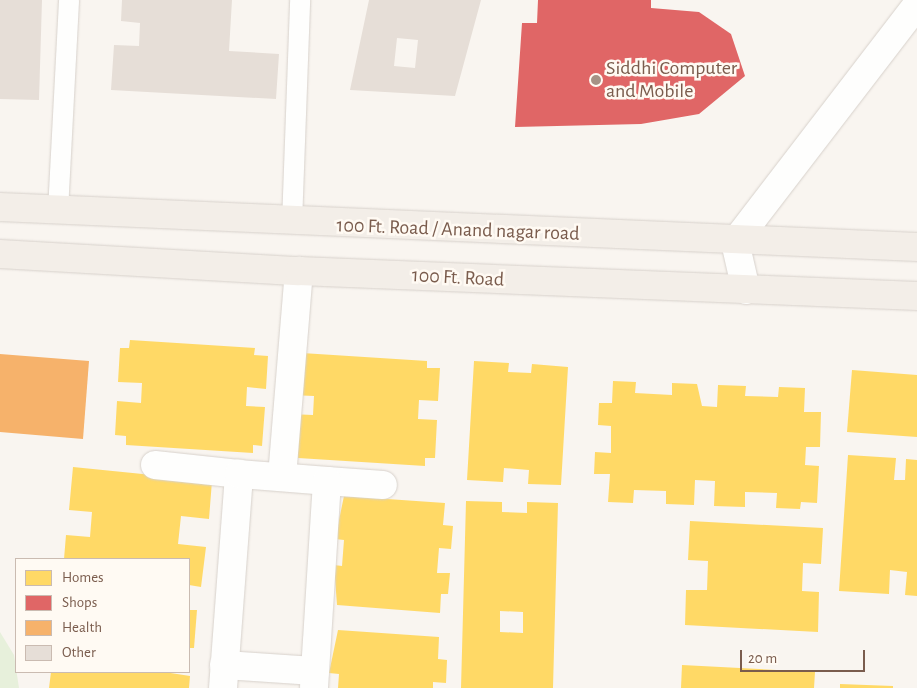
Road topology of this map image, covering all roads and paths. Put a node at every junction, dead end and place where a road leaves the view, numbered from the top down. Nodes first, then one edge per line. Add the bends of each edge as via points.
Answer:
1 (69, 0) edge
2 (300, 0) edge
3 (917, 6) edge
4 (0, 207) edge
5 (58, 211) junction
6 (292, 223) junction
7 (736, 242) junction
8 (917, 247) edge
9 (0, 254) edge
10 (299, 271) junction
11 (746, 290) junction
12 (917, 296) edge
13 (155, 465) dead end
14 (239, 474) junction
15 (282, 477) junction
16 (327, 481) junction
17 (383, 485) dead end
18 (223, 676) edge
19 (315, 679) edge

1 - 5 lane
2 - 6 lane
3 - 7 street
4 - 5 main road, 100 Ft. Road / Anand nagar road
5 - 6 main road, 100 Ft. Road / Anand nagar road
6 - 7 main road, 100 Ft. Road / Anand nagar road
7 - 8 main road, 100 Ft. Road / Anand nagar road
7 - 11 street
9 - 10 main road, 100 Ft. Road
10 - 11 main road, 100 Ft. Road
10 - 15 street
11 - 12 main road, 100 Ft. Road
13 - 14 street
14 - 15 street
14 - 18 street
15 - 16 street
16 - 17 street
16 - 19 street
18 - 19 street

